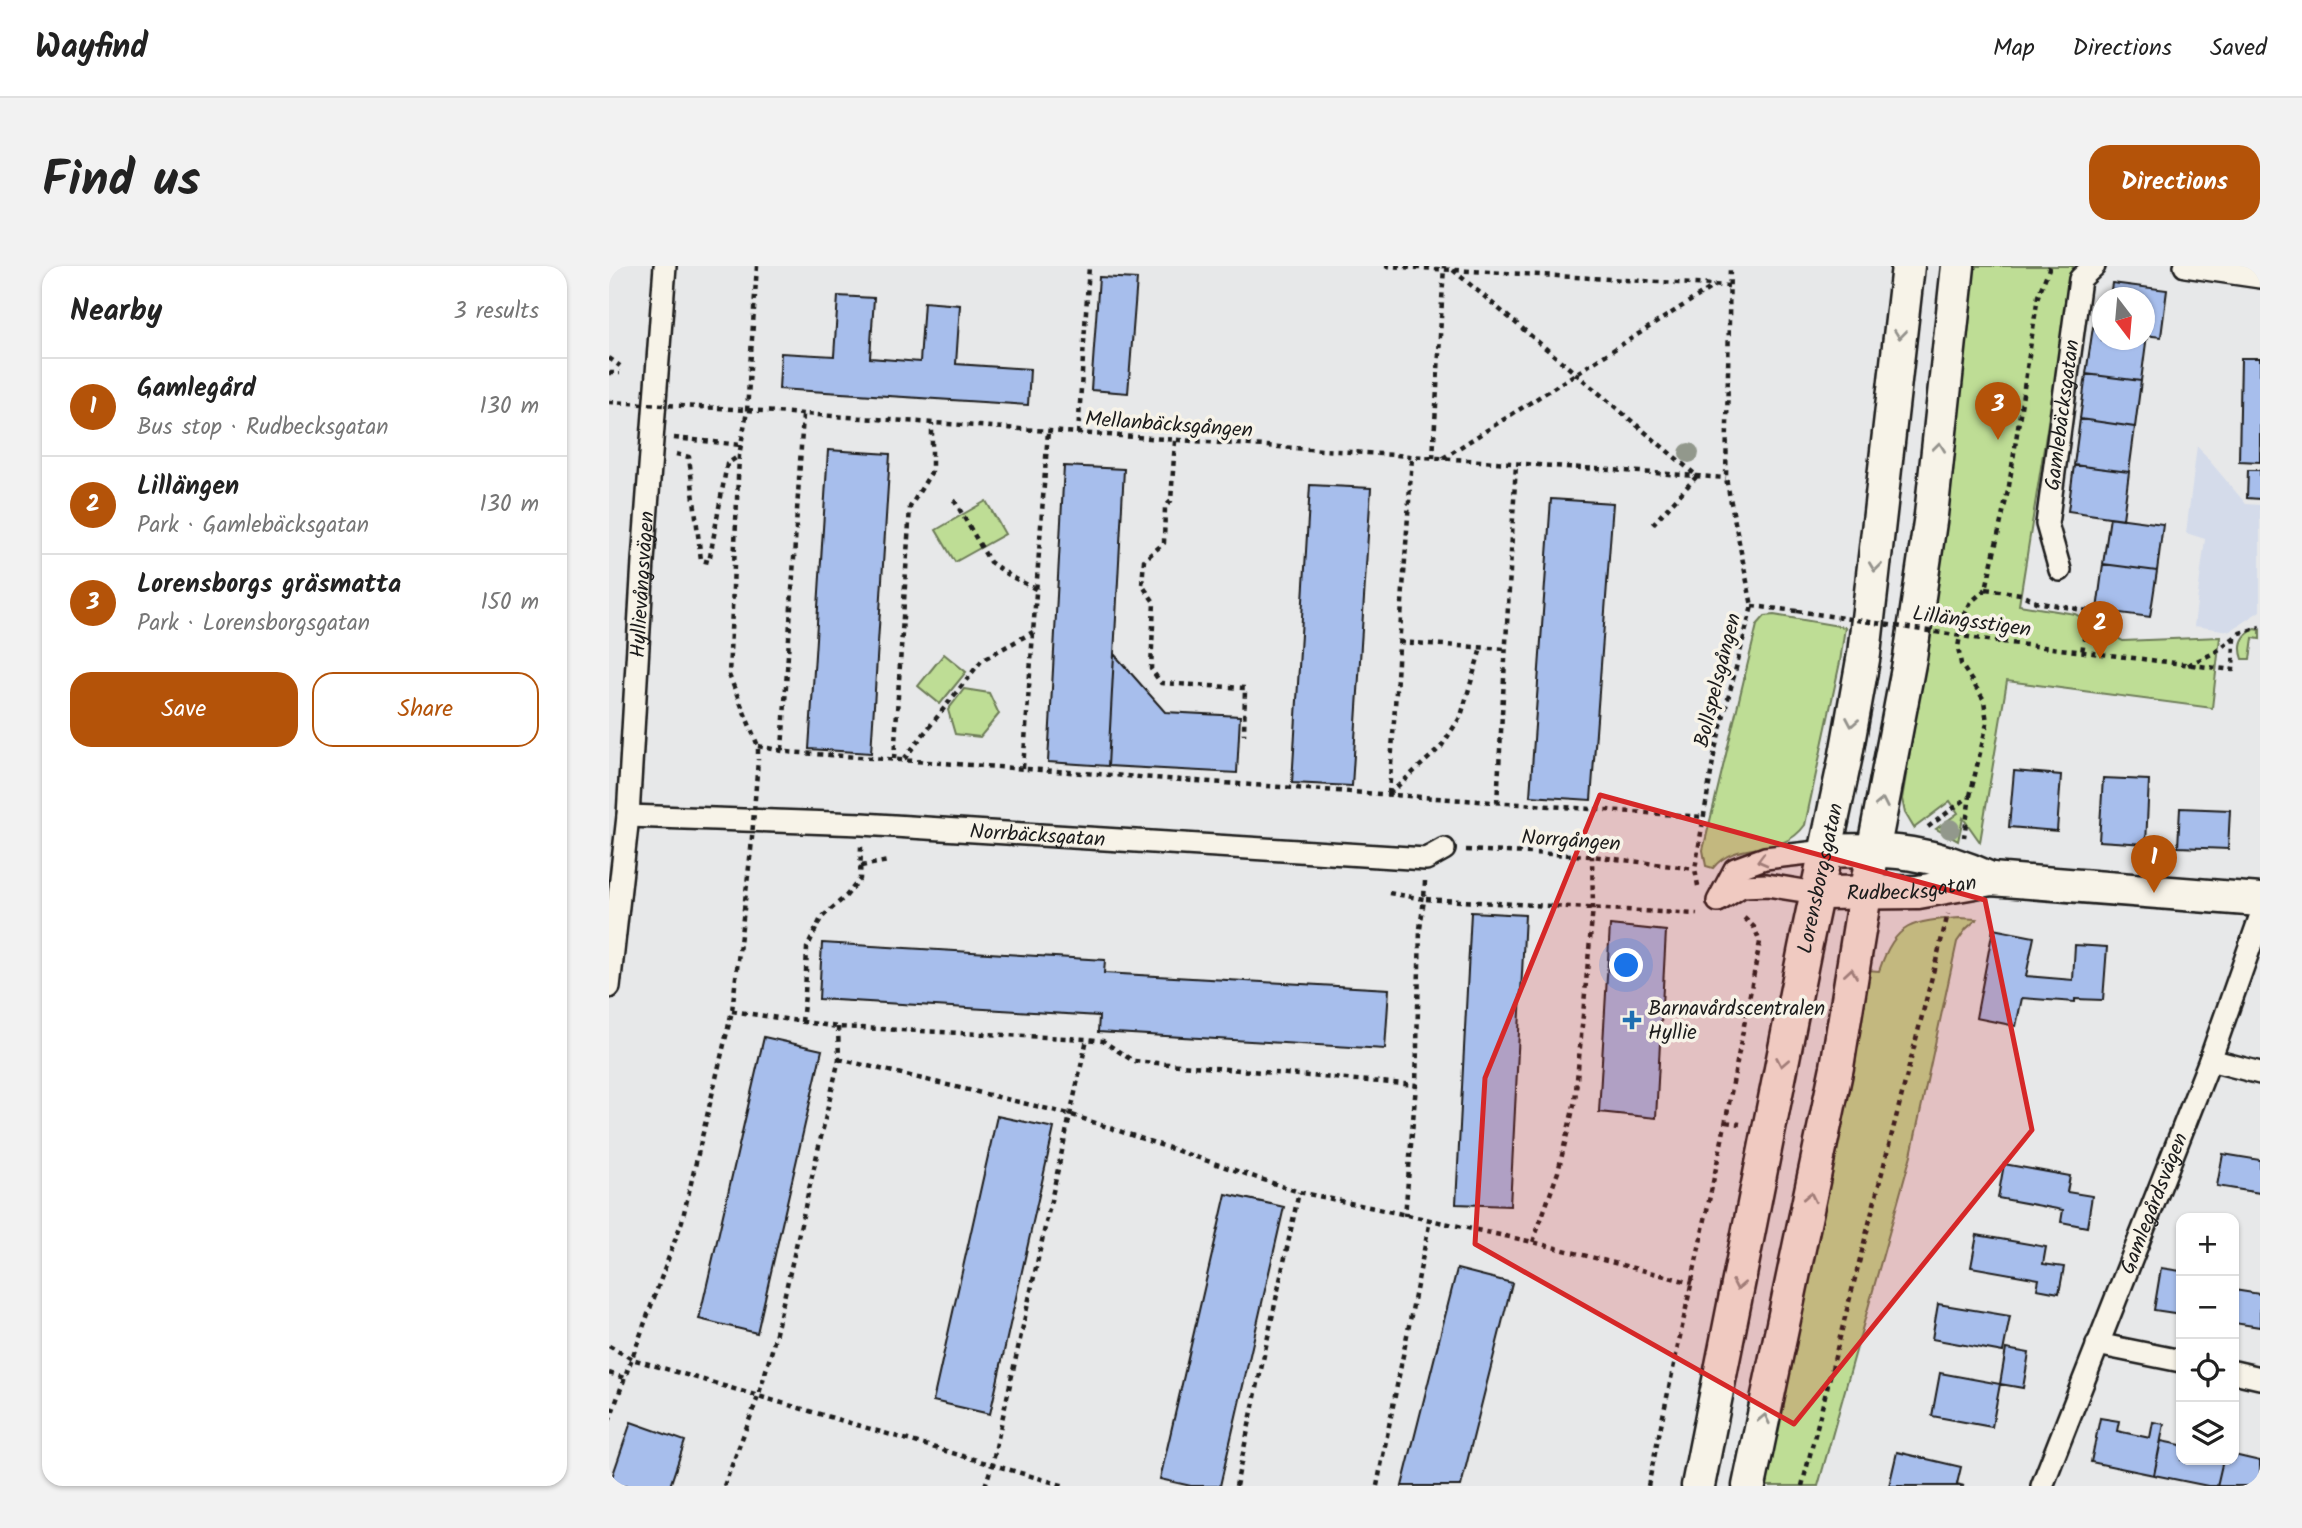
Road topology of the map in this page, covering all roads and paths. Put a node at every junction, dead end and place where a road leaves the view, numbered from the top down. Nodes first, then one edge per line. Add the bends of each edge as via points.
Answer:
1 (665, 266) edge
2 (757, 266) edge
3 (1089, 266) edge
4 (1385, 266) edge
5 (1730, 266) edge
6 (1908, 266) edge
7 (1958, 266) edge
8 (2050, 266) edge
9 (2094, 266) edge
10 (2185, 266) edge
11 (1443, 268) edge
12 (1453, 270) junction
13 (2260, 277) edge
14 (1714, 285) junction
15 (1729, 286) junction
16 (609, 358) edge
17 (620, 366) dead end
18 (609, 373) edge
19 (620, 373) dead end
20 (1576, 374) junction
21 (609, 402) edge
22 (747, 411) junction
23 (803, 415) junction
24 (932, 424) junction
25 (1048, 432) junction
26 (1077, 434) junction
27 (670, 438) dead end
28 (1175, 440) junction
29 (742, 445) junction
30 (668, 452) dead end
31 (739, 456) junction
32 (1412, 457) junction
33 (1433, 458) junction
34 (1442, 458) junction
35 (1517, 464) junction
36 (1697, 476) junction
37 (1726, 478) junction
38 (954, 500) dead end
39 (1652, 525) dead end
40 (2060, 570) dead end
41 (1036, 589) junction
42 (1986, 589) junction
43 (1752, 606) junction
44 (2260, 627) edge
45 (1033, 632) junction
46 (2234, 638) junction
47 (1399, 642) junction
48 (1481, 648) junction
49 (1506, 649) junction
50 (2082, 653) junction
51 (2187, 665) junction
52 (1244, 735) dead end
53 (758, 746) junction
54 (782, 750) junction
55 (894, 759) junction
56 (903, 760) junction
57 (1023, 768) junction
58 (1389, 795) junction
59 (1970, 796) junction
60 (1497, 803) junction
61 (628, 816) junction
62 (1704, 817) junction
63 (862, 824) junction
64 (1925, 829) dead end
65 (1963, 840) dead end
66 (1873, 849) junction
67 (1826, 851) junction
68 (1435, 854) junction
69 (1592, 856) junction
70 (888, 861) dead end
71 (861, 866) junction
72 (1695, 869) junction
73 (1991, 879) junction
74 (1699, 892) dead end
75 (1816, 893) junction
76 (1389, 894) dead end
77 (1865, 894) junction
78 (1424, 899) junction
79 (2260, 900) edge
80 (1593, 907) junction
81 (1949, 910) dead end
82 (1700, 914) dead end
83 (1741, 915) dead end
84 (2260, 918) edge
85 (609, 987) edge
86 (732, 1011) junction
87 (802, 1022) junction
88 (838, 1027) junction
89 (1087, 1039) junction
90 (839, 1059) junction
91 (2210, 1060) junction
92 (2260, 1073) edge
93 (1416, 1085) junction
94 (1069, 1114) junction
95 (1726, 1122) junction
96 (1740, 1124) dead end
97 (1299, 1192) junction
98 (1405, 1216) junction
99 (1430, 1220) junction
100 (1533, 1242) junction
101 (1692, 1283) junction
102 (2097, 1344) junction
103 (609, 1346) edge
104 (632, 1359) junction
105 (2176, 1361) edge
106 (609, 1373) edge
107 (2239, 1373) edge
108 (624, 1378) junction
109 (2260, 1378) edge
110 (758, 1397) junction
111 (609, 1420) edge
112 (992, 1465) junction
113 (724, 1486) edge
114 (985, 1486) edge
115 (1065, 1486) edge
116 (1236, 1486) edge
117 (1377, 1486) edge
118 (1648, 1486) edge
119 (1698, 1486) edge
120 (1749, 1486) edge
121 (1802, 1486) edge
122 (2042, 1486) edge

1 - 61 street, Hyllievångsvägen
2 - 22 path
3 - 26 path
4 - 11 path
5 - 15 path, Bollspelsgången
6 -> 67 main road, Lorensborgsgatan via 1864,654
66 -> 7 main road via 1914,632
8 - 42 path via 2038,296 2008,486
9 - 40 street, Gamlebäcksgatan via 2080,279 2047,524
10 - 13 street
11 - 12 path
11 - 33 path
12 - 14 path
12 - 20 path
14 - 15 path
14 - 20 path
15 - 37 path, Bollspelsgången
16 - 17 path
18 - 19 path
20 - 34 path
20 - 36 path
21 - 22 path, Mellanbäcksgången, bridge
22 - 23 path, Mellanbäcksgången
22 - 29 path
23 - 24 path, Mellanbäcksgången
23 - 54 path
24 - 25 path, Mellanbäcksgången
24 - 55 path via 932,471 910,508
25 - 26 path, Mellanbäcksgången
25 - 41 path
26 - 28 path, Mellanbäcksgången
27 - 29 path
28 - 32 path, Mellanbäcksgången
28 - 52 path via 1164,543 1144,560 1142,585 1154,602 1150,669 1161,683 1244,688
29 - 31 path
30 - 31 path via 689,457 701,560 709,562 727,464
31 - 53 path via 729,675
32 - 33 path, Mellanbäcksgången
32 - 47 path
33 - 34 path, Mellanbäcksgången
34 - 35 path, Mellanbäcksgången
35 - 36 path, Mellanbäcksgången
35 - 49 path
36 - 37 path, Mellanbäcksgången
36 - 39 path
37 - 43 path, Bollspelsgången
38 - 41 path via 990,562
41 - 45 path
42 - 50 path via 2088,611
42 - 59 path via 1963,615 1958,647 1961,664 1984,700 1987,723
43 - 50 path, Lillängsstigen, bridge
43 - 62 path, Bollspelsgången via 1715,749
44 - 46 path
45 - 56 path via 982,660
45 - 57 path
46 - 51 path
46 - 51 path, Lillängsstigen via 2233,670
47 - 48 path
47 - 58 path
48 - 49 path
48 - 58 path via 1461,716 1441,747
49 - 60 path
50 - 51 path, Lillängsstigen
53 - 54 path
53 - 86 path, bridge
54 - 55 path
55 - 56 path
56 - 57 path
57 - 58 path
58 - 60 path
59 - 64 path
59 - 65 path
60 - 62 path
61 - 63 street, Norrbäcksgatan
61 - 85 street, Hyllievångsvägen
62 - 72 path, Bollspelsgången
63 - 68 street, Norrbäcksgatan
63 - 71 path
66 - 67 main road, Rudbecksgatan
66 - 73 main road, Rudbecksgatan via 1923,854
66 - 77 main road
67 - 75 main road, Lorensborgsgatan
67 -> 75 street, Rudbecksgatan via 1765,858 1735,869 1718,901 1742,887 1767,885
68 - 69 path, Norrgången
68 - 78 path
69 - 72 path, Norrgången
69 - 80 path
70 - 71 path
71 - 87 path via 860,879 821,918 807,948
72 - 74 path, Bollspelsgången
73 - 77 main road, Rudbecksgatan via 1918,892
73 - 79 main road, Rudbecksgatan
75 - 77 main road, Rudbecksgatan
75 -> 119 main road, Lorensborgsgatan
76 - 78 path
120 -> 77 main road via 1837,1067
78 - 80 path
78 - 93 path
80 - 82 path
80 - 100 path via 1575,1101 1558,1172
81 - 121 path
83 - 95 path via 1754,927 1760,942
84 - 91 street, Gamlegårdsvägen
86 - 87 path
86 - 104 path via 682,1221
87 - 88 path
88 - 89 path
88 - 90 path
89 - 93 path via 1103,1041 1133,1061
89 - 94 path
90 - 94 path
90 - 110 path
91 - 92 street
91 - 102 street, Gamlegårdsvägen
93 - 98 path
94 - 97 path
94 - 112 path
95 - 96 path
95 - 101 path
97 - 98 path
97 - 116 path
98 - 99 path
99 - 100 path
99 - 117 path
100 - 101 path
101 - 118 path
102 - 105 street
102 - 122 street, Gamlegårdsvägen
103 - 104 path
104 - 108 path
104 - 110 path
106 - 108 path
107 - 109 street
108 - 111 path
110 - 112 path
110 - 113 path
112 - 114 path
112 - 115 path

